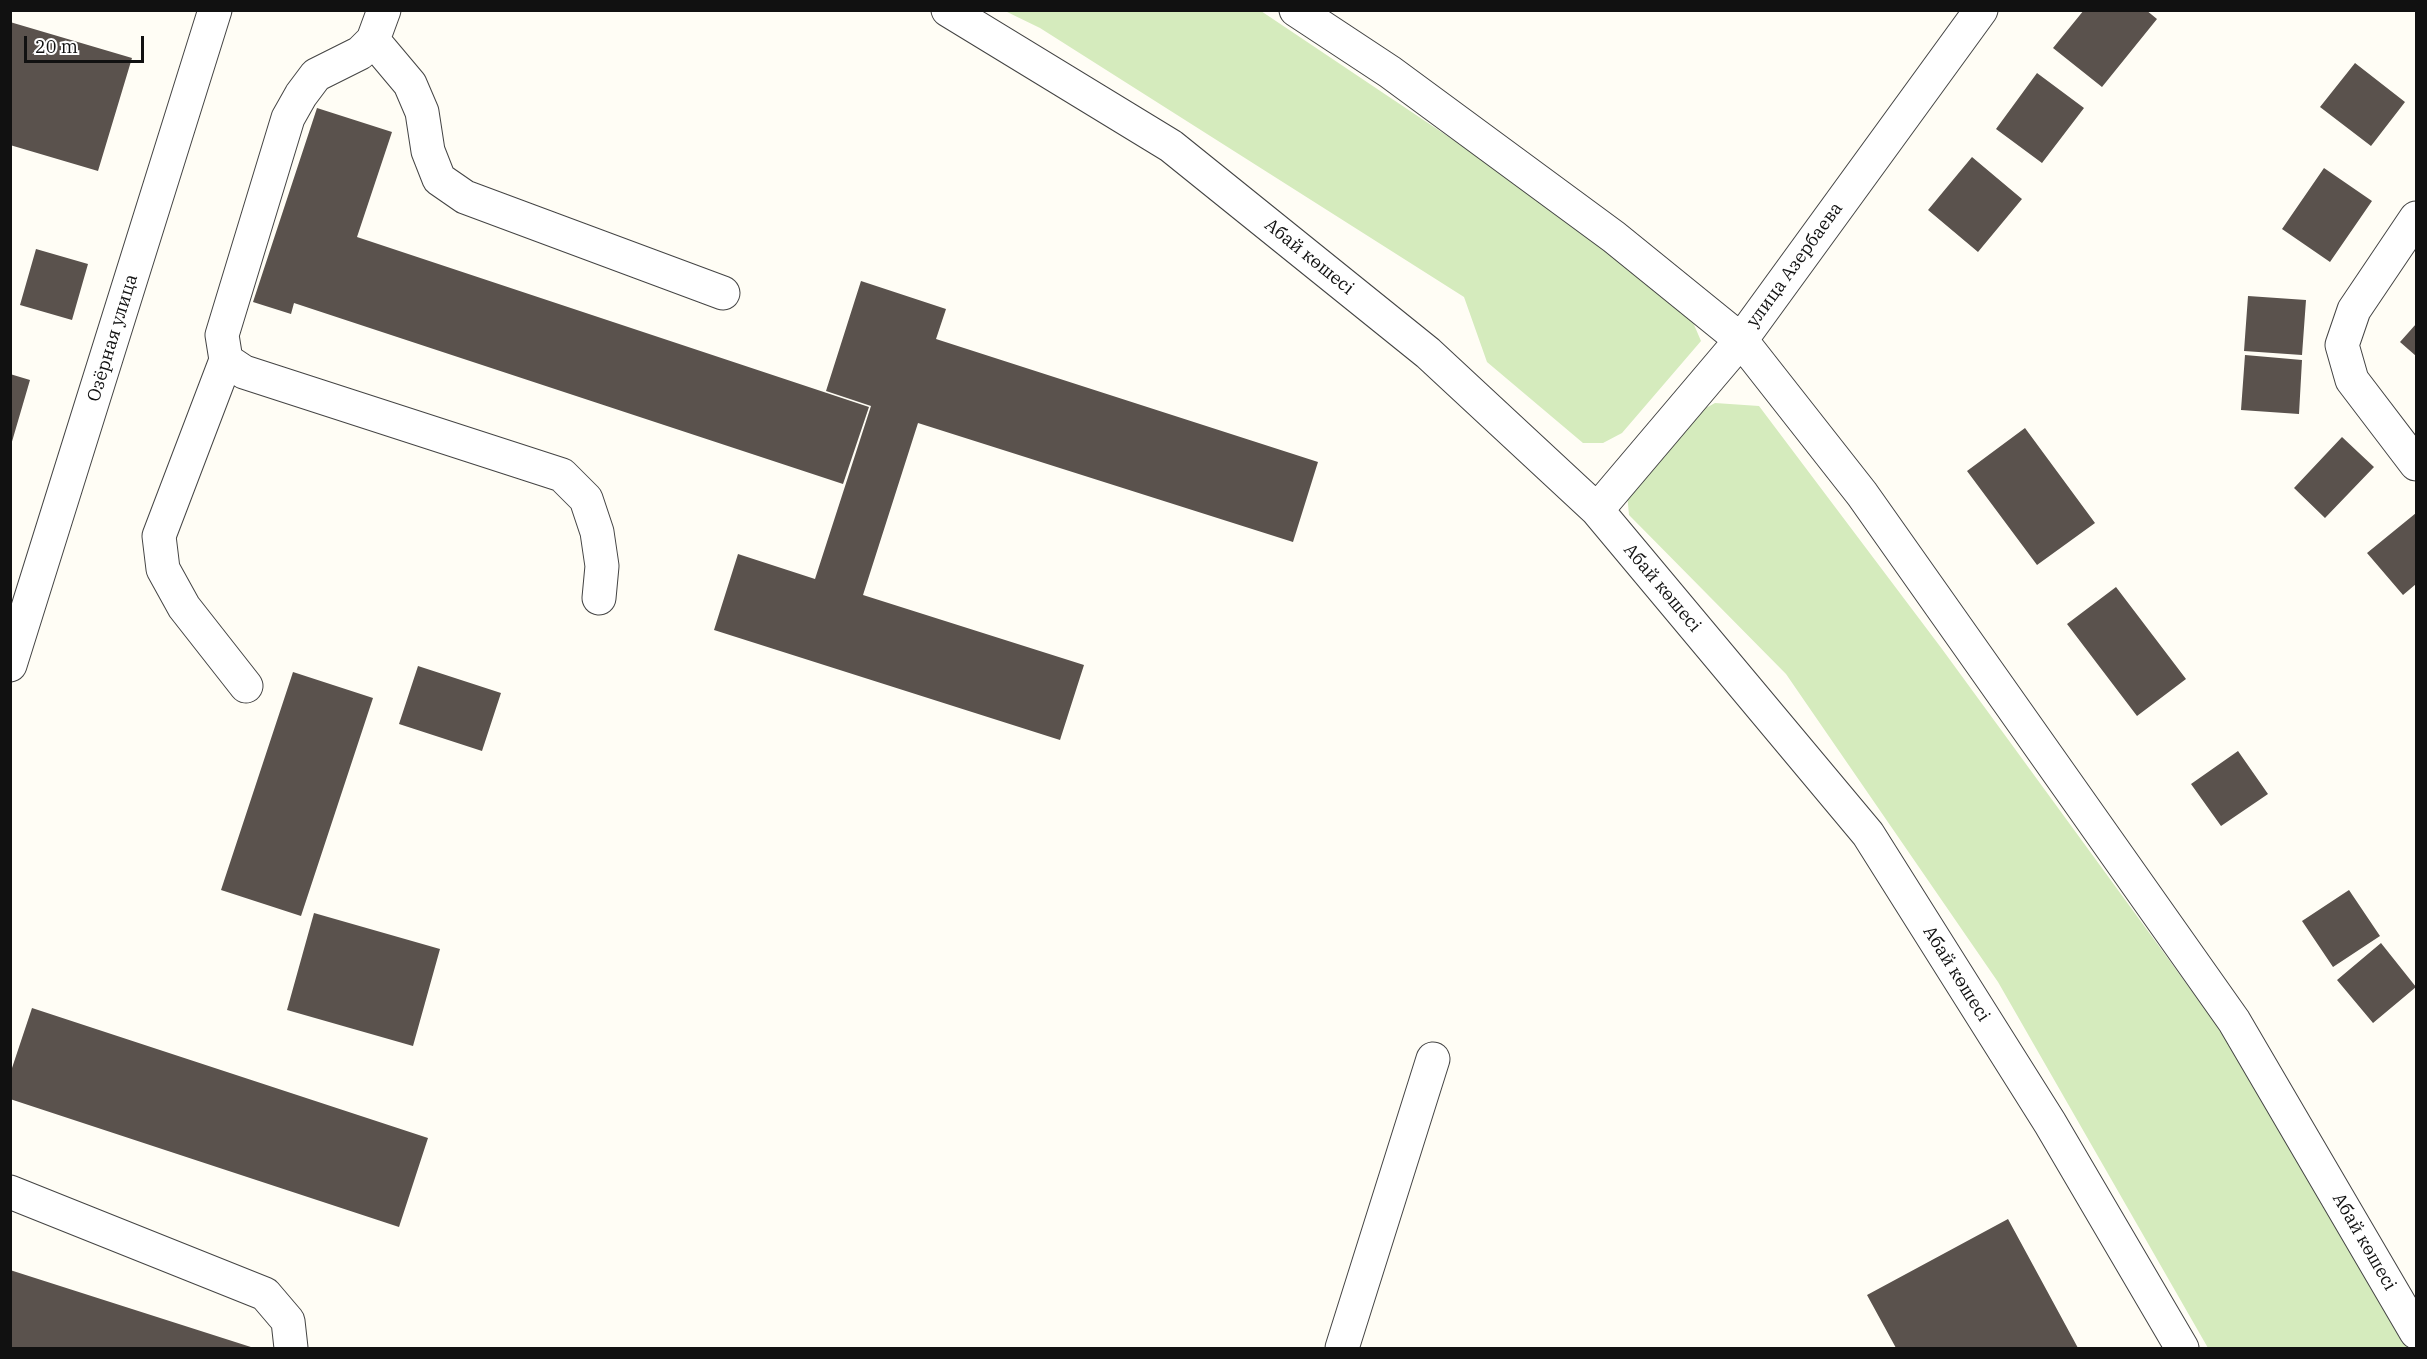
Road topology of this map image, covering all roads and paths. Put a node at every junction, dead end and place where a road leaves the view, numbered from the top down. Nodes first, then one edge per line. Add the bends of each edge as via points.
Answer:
1 (215, 10) edge
2 (948, 10) edge
3 (1296, 10) edge
4 (1981, 10) edge
5 (379, 25) edge
6 (2416, 218) edge
7 (723, 293) dead end
8 (1741, 340) junction
9 (225, 360) junction
10 (2416, 464) edge
11 (1597, 510) junction
12 (599, 598) dead end
13 (10, 665) edge
14 (246, 686) dead end
15 (1433, 1059) dead end
16 (10, 1192) edge
17 (2416, 1332) edge
18 (291, 1348) edge
19 (1342, 1348) edge
20 (2182, 1348) edge

1 - 13 street, Озёрная улица
2 - 11 street, Абай көшесі via 1171,146 1428,353
3 - 8 street, Абай көшесі via 1390,72 1605,230
4 - 8 street, улица Азербаева
5 - 7 street via 422,112 428,151 439,179 465,197
5 - 9 street via 360,53 316,75 288,118 222,335
6 - 10 street via 2354,310 2342,345 2352,380
8 - 11 street, улица Азербаева
8 - 17 street, Абай көшесі via 1862,494 2234,1022
9 - 12 street via 244,372 562,475 586,499 597,532 602,566
9 - 14 street via 159,536 163,569 184,607
11 - 20 street, Абай көшесі via 1868,834 2050,1123
15 - 19 street
16 - 18 street via 266,1294 288,1320

